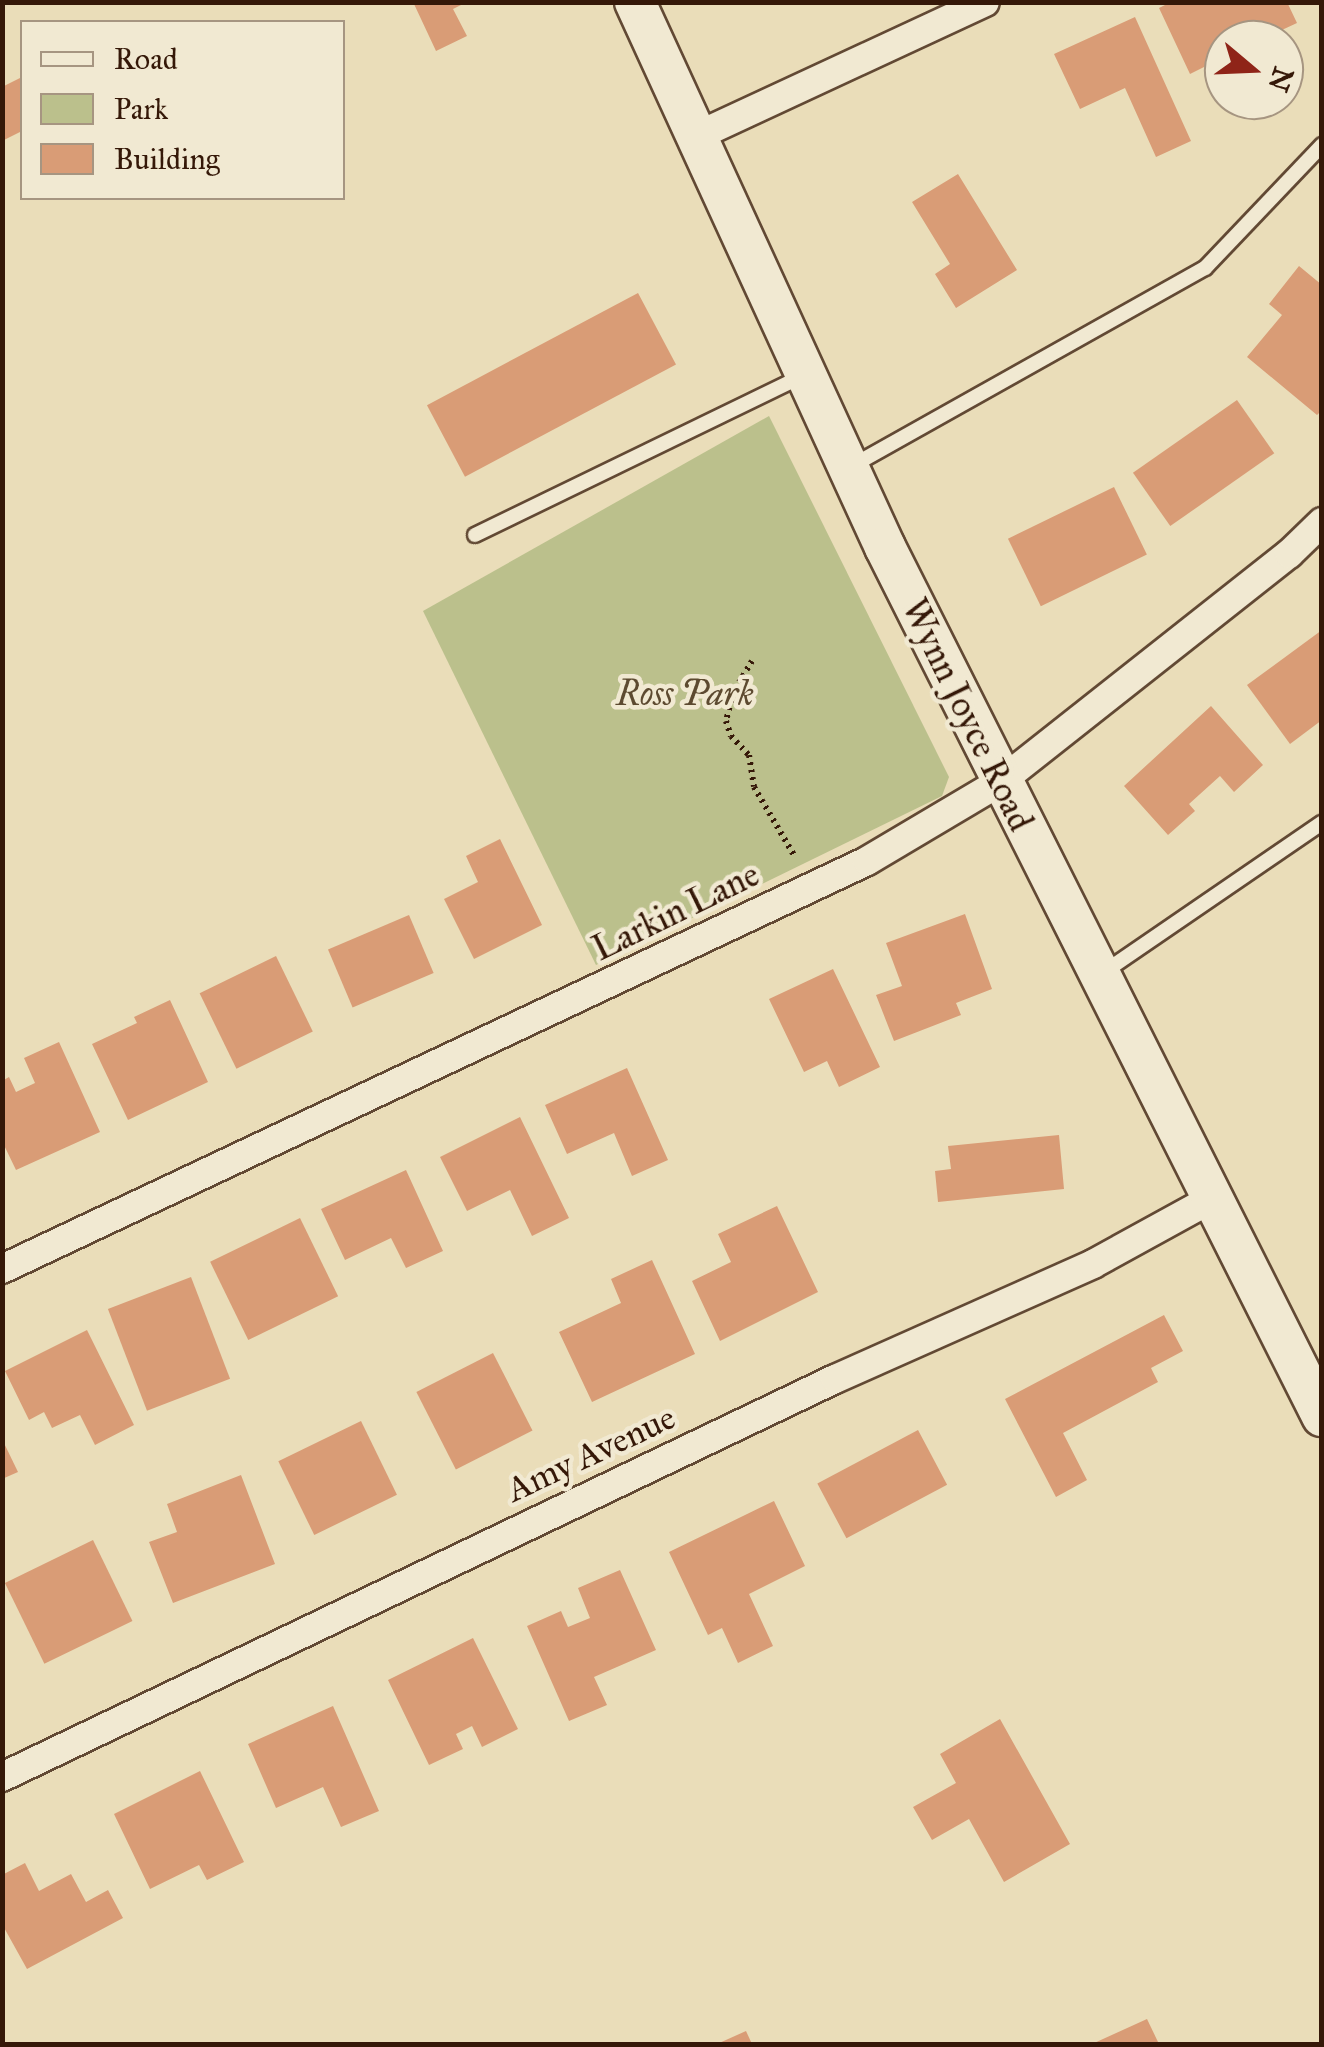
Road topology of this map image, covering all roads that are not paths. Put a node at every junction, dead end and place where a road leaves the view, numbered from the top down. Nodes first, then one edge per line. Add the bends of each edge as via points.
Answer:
1 (635, 2) edge
2 (985, 2) edge
3 (699, 136) junction
4 (1322, 144) edge
5 (807, 374) junction
6 (850, 467) junction
7 (1322, 522) edge
8 (475, 535) dead end
9 (1000, 782) junction
10 (1322, 822) edge
11 (1098, 976) junction
12 (1211, 1200) junction
13 (2, 1269) edge
14 (1322, 1416) edge
15 (2, 1777) edge

1 - 3 street, Wynn Joyce Road
2 - 3 street
3 - 5 street, Wynn Joyce Road
4 - 6 lane via 1204,268
5 - 6 street, Wynn Joyce Road
5 - 8 lane
6 - 9 street, Wynn Joyce Road
7 - 9 street, Larkin Lane
9 - 11 street, Wynn Joyce Road
9 - 13 street, Larkin Lane via 850,869
10 - 11 lane
11 - 12 street, Wynn Joyce Road
12 - 14 street, Wynn Joyce Road
12 - 15 street, Amy Avenue via 1093,1264

